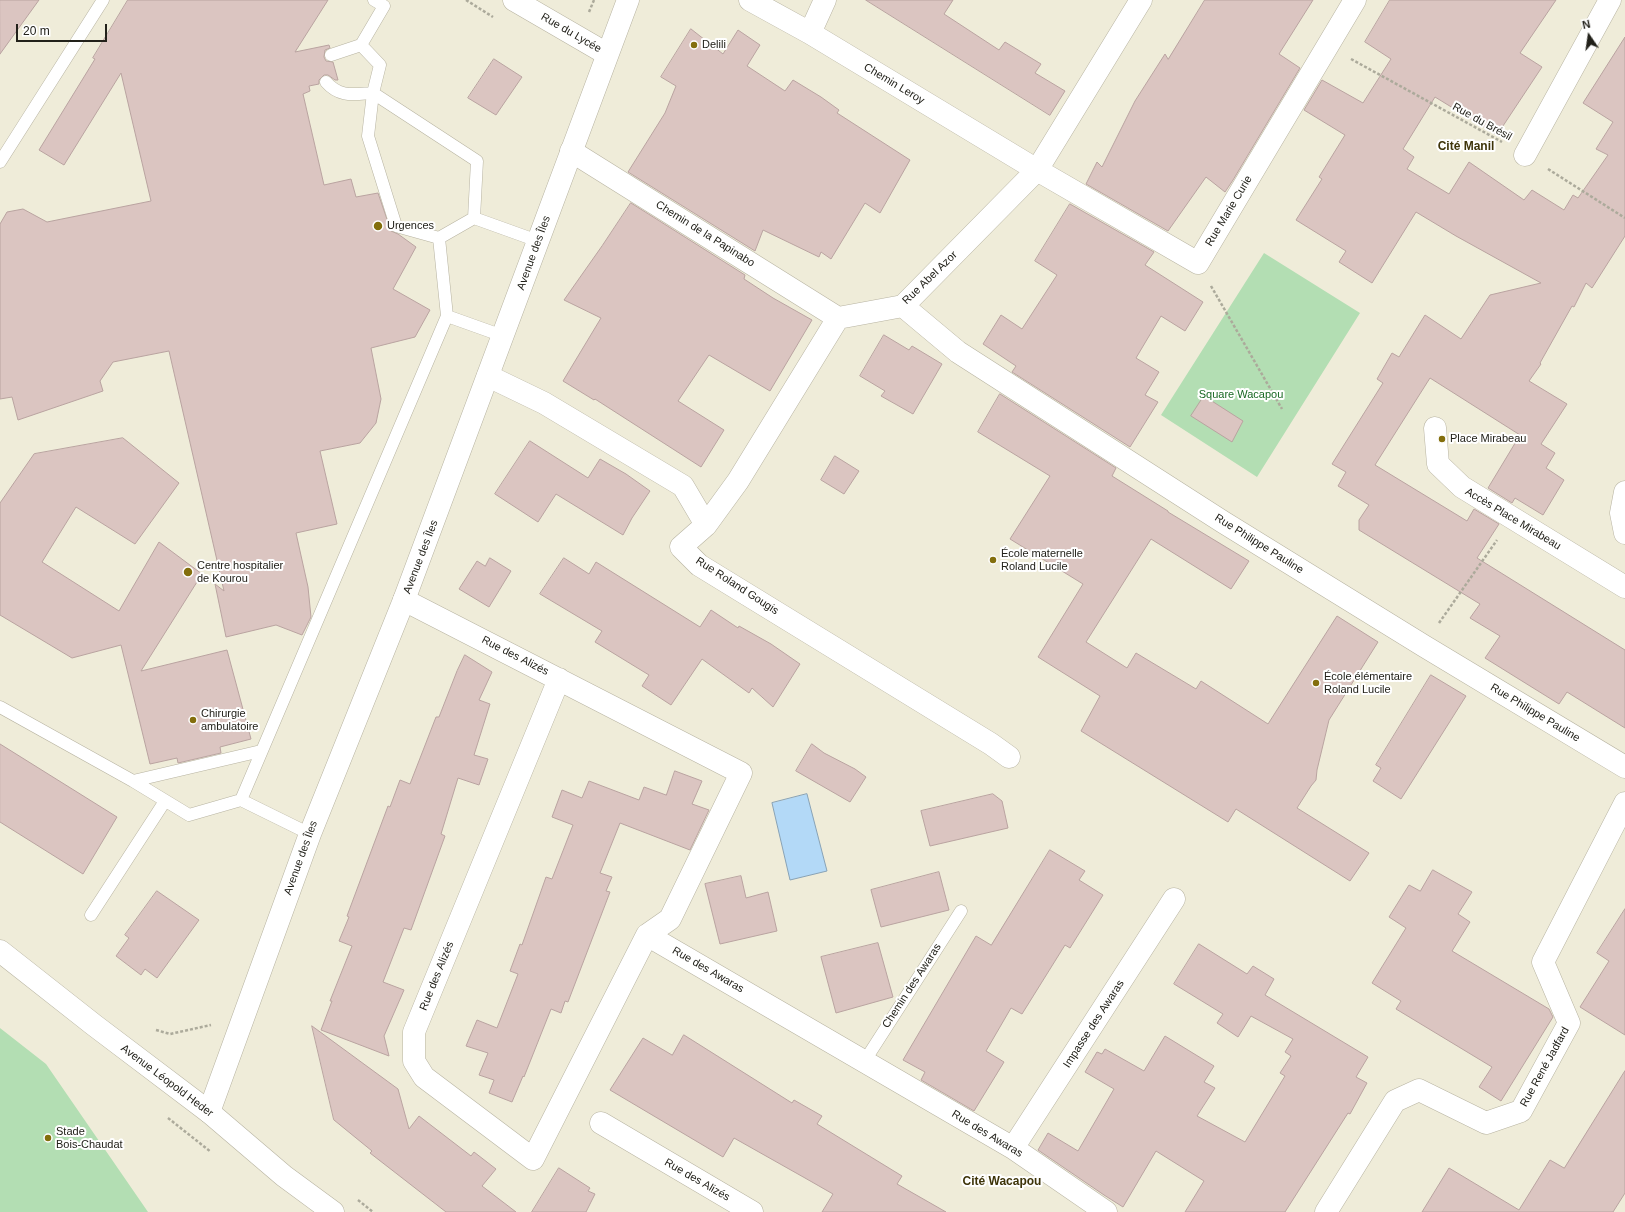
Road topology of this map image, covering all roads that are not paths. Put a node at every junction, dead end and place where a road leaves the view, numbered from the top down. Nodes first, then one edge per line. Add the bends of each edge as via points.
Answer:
1 (103, 0) edge
2 (374, 0) edge
3 (514, 0) edge
4 (628, 0) edge
5 (750, 0) edge
6 (825, 0) edge
7 (1141, 0) edge
8 (1355, 0) edge
9 (1610, 0) edge
10 (810, 32) junction
11 (361, 45) junction
12 (607, 54) junction
13 (331, 55) dead end
14 (326, 82) dead end
15 (373, 93) junction
16 (571, 151) junction
17 (1525, 155) road end
18 (0, 162) edge
19 (1037, 170) junction
20 (474, 218) junction
21 (439, 238) junction
22 (538, 241) junction
23 (903, 306) junction
24 (447, 316) junction
25 (838, 318) junction
26 (503, 336) junction
27 (488, 376) junction
28 (1435, 428) dead end
29 (1625, 492) edge
30 (706, 525) junction
31 (1625, 533) edge
32 (1625, 587) edge
33 (404, 600) junction
34 (559, 679) junction
35 (0, 707) edge
36 (261, 751) junction
37 (1009, 757) dead end
38 (1625, 767) edge
39 (132, 781) junction
40 (241, 800) junction
41 (165, 801) junction
42 (1625, 803) edge
43 (310, 834) junction
44 (1174, 899) dead end
45 (961, 911) dead end
46 (91, 915) dead end
47 (647, 935) junction
48 (0, 951) edge
49 (864, 1062) junction
50 (209, 1112) junction
51 (601, 1123) dead end
52 (1013, 1148) junction
53 (333, 1212) edge
54 (752, 1212) edge
55 (1106, 1212) edge
56 (1326, 1212) edge

1 - 18 lane
2 - 11 lane via 384,6
3 - 12 street, Rue du Lycée
4 - 12 street, Avenue des Îles
5 - 10 street, Chemin Leroy
6 - 10 street
7 - 19 street, Rue Abel Azor
8 - 19 street, Rue Marie Curie via 1198,263
9 - 17 street
10 - 19 street, Chemin Leroy
11 - 13 lane
11 - 15 lane via 380,66
12 - 16 street, Avenue des Îles
14 - 15 lane via 333,90 347,94
15 - 20 lane via 477,161
15 - 21 lane via 368,136 396,226
16 - 22 street, Avenue des Îles
16 - 25 street, Chemin de la Papinabo
19 - 23 street, Rue Abel Azor
20 - 21 lane
20 - 22 lane
21 - 24 lane
22 - 26 street, Avenue des Îles
23 - 25 street, Rue Abel Azor
23 - 38 street, Rue Philippe Pauline via 958,352 1223,522
24 - 26 lane
24 - 36 lane
25 - 30 street via 738,481
26 - 27 street, Avenue des Îles
27 - 30 street via 544,403 683,486
27 - 33 street, Avenue des Îles
28 - 32 street, Accès Place Mirabeau via 1438,464 1462,487
29 - 31 street via 1621,512
30 - 37 street, Rue Roland Gougis via 681,547 699,565
33 - 34 street, Rue des Alizés
33 - 43 street, Avenue des Îles
34 - 47 street via 741,773 670,919
34 - 47 street, Rue des Alizés via 414,1032 414,1061 424,1077 533,1159
35 - 39 lane
36 - 39 lane
36 - 40 lane
39 - 41 lane
40 - 41 lane via 189,815
40 - 43 lane
41 - 46 lane
42 - 56 street, Rue René Jadfard via 1542,962 1569,1023 1520,1111 1486,1123 1419,1090 1395,1101
43 - 50 street, Avenue des Îles
44 - 52 street, Impasse des Awaras
45 - 49 lane, Chemin des Awaras
47 - 49 street, Rue des Awaras
48 - 50 street, Avenue Léopold Heder
49 - 52 street, Rue des Awaras
50 - 53 street, Avenue Léopold Heder via 284,1176
51 - 54 street, Rue des Alizés
52 - 55 street, Rue des Awaras

